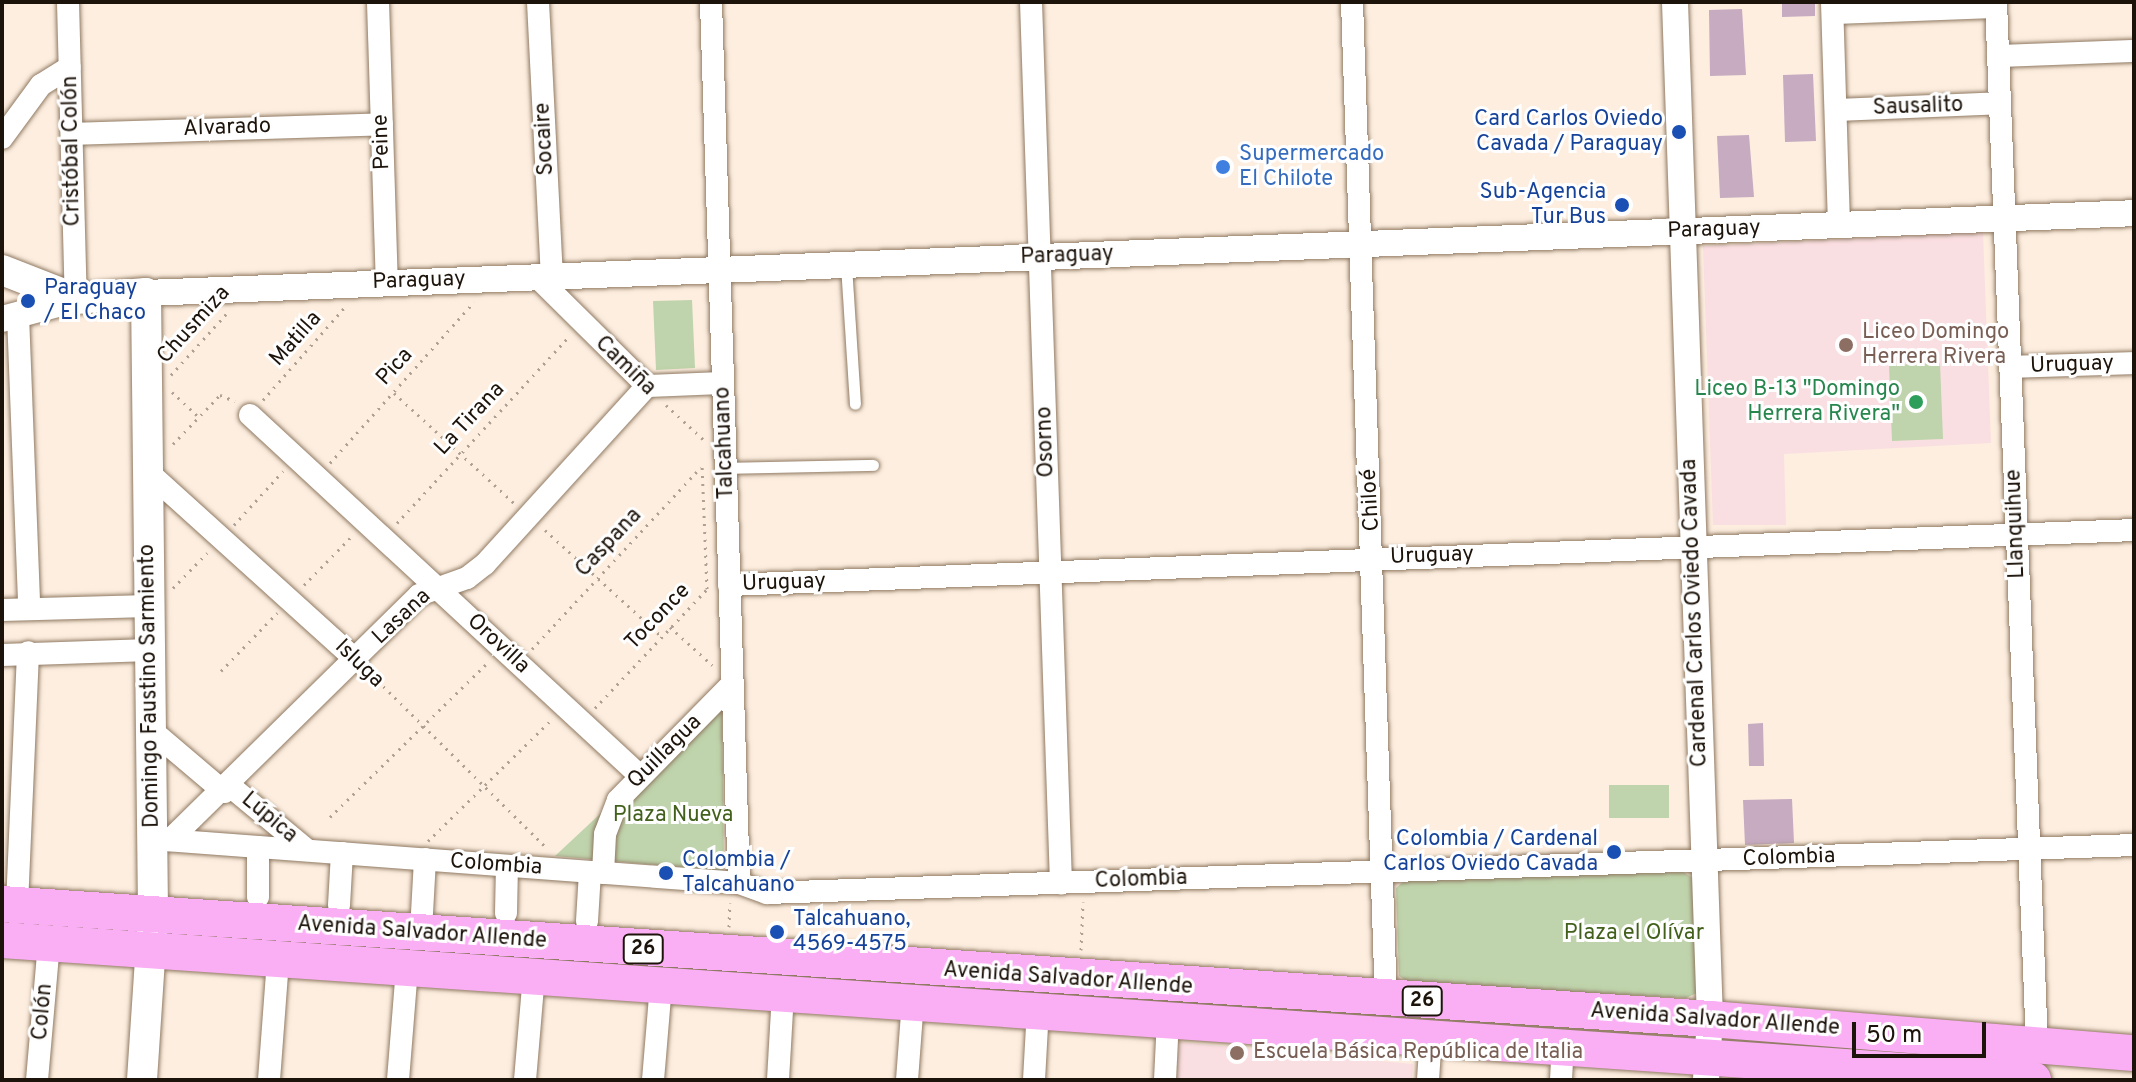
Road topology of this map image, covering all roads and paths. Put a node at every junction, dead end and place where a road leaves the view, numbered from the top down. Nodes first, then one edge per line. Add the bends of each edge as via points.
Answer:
1 (68, 2) edge
2 (378, 2) edge
3 (538, 2) edge
4 (711, 2) edge
5 (1031, 2) edge
6 (1352, 2) edge
7 (1675, 2) edge
8 (1996, 4) edge
9 (1832, 7) edge
10 (2134, 51) edge
11 (1998, 56) junction
12 (70, 67) junction
13 (2000, 103) junction
14 (1836, 110) junction
15 (382, 124) junction
16 (72, 134) junction
17 (2, 138) edge
18 (2134, 213) edge
19 (2004, 218) junction
20 (1839, 225) junction
21 (1680, 231) junction
22 (1359, 244) junction
23 (1040, 257) junction
24 (846, 265) junction
25 (719, 269) junction
26 (2, 270) edge
27 (545, 276) junction
28 (495, 278) junction
29 (376, 283) junction
30 (249, 288) junction
31 (146, 293) junction
32 (76, 299) junction
33 (10, 317) edge
34 (581, 323) junction
35 (2134, 363) edge
36 (2010, 367) junction
37 (723, 383) junction
38 (647, 386) junction
39 (223, 395) dead end
40 (855, 404) dead end
41 (250, 415) joint
42 (199, 417) junction
43 (722, 456) junction
44 (873, 465) dead end
45 (702, 467) junction
46 (148, 472) junction
47 (318, 476) junction
48 (2134, 530) edge
49 (2017, 534) junction
50 (383, 538) junction
51 (1693, 545) junction
52 (1373, 559) junction
53 (1050, 572) junction
54 (729, 585) junction
55 (436, 586) junction
56 (149, 606) junction
57 (29, 608) junction
58 (2, 610) edge
59 (670, 627) junction
60 (150, 650) junction
61 (28, 652) junction
62 (2, 655) edge
63 (511, 656) junction
64 (357, 661) junction
65 (732, 684) junction
66 (564, 706) junction
67 (582, 723) junction
68 (423, 726) junction
69 (151, 730) junction
70 (639, 775) junction
71 (485, 786) junction
72 (227, 789) junction
73 (330, 817) dead end
74 (161, 839) junction
75 (2134, 845) edge
76 (258, 847) junction
77 (2029, 849) junction
78 (307, 850) junction
79 (342, 853) junction
80 (424, 853) junction
81 (1704, 861) junction
82 (507, 866) junction
83 (548, 869) junction
84 (1383, 872) junction
85 (596, 873) junction
86 (1072, 882) junction
87 (735, 883) junction
88 (258, 897) dead end
89 (10, 905) edge
90 (339, 905) dead end
91 (422, 913) dead end
92 (506, 913) dead end
93 (153, 914) junction
94 (587, 921) dead end
95 (2, 940) edge
96 (49, 943) junction
97 (1068, 949) dead end
98 (150, 950) junction
99 (728, 955) junction
100 (278, 959) junction
101 (407, 967) junction
102 (534, 976) junction
103 (661, 984) junction
104 (783, 992) junction
105 (1386, 999) junction
106 (913, 1001) junction
107 (1038, 1009) junction
108 (1168, 1018) junction
109 (1431, 1035) junction
110 (1563, 1044) junction
111 (1707, 1051) edge
112 (2134, 1053) edge
113 (2035, 1062) edge
114 (1829, 1072) edge
115 (1943, 1076) edge
116 (37, 1080) edge
117 (142, 1080) edge
118 (269, 1080) edge
119 (398, 1080) edge
120 (525, 1080) edge
121 (653, 1080) edge
122 (778, 1080) edge
123 (907, 1080) edge
124 (1034, 1080) edge
125 (1165, 1080) edge
126 (1428, 1080) edge
127 (1561, 1080) edge

1 - 12 street, Cristóbal Colón
2 - 15 street, Peine
3 - 27 street, Socaire
4 - 25 street, Talcahuano
5 - 23 street, Osorno
6 - 22 street, Chiloé
7 - 21 street, Cardenal Carlos Oviedo Cavada
8 - 9 street
8 - 11 street, Llanquihue
9 - 14 street
10 - 11 street
11 - 13 street, Llanquihue
12 - 16 street, Cristóbal Colón
12 - 17 street via 41,85
13 - 14 street, Sausalito
13 - 19 street, Llanquihue
14 - 20 street
15 - 16 street, Alvarado
15 - 29 street, Peine
16 - 32 street, Cristóbal Colón
18 - 19 street, Paraguay
19 - 20 street, Paraguay
19 - 36 street, Llanquihue
20 - 21 street, Paraguay
21 - 22 street, Paraguay
21 - 51 street, Cardenal Carlos Oviedo Cavada
22 - 23 street, Paraguay
22 - 52 street, Chiloé
23 - 24 street, Paraguay
23 - 53 street, Osorno
24 - 25 street, Paraguay
24 - 40 lane
25 - 27 street, Paraguay
25 - 37 street, Talcahuano
26 - 32 main road
27 - 28 street, Paraguay
27 - 34 street, Camiña
28 - 29 street, Paraguay
28 - 47 path, Pica
29 - 30 street, Paraguay
29 - 41 path, Matilla
30 - 31 street, Paraguay
30 - 42 path, Chusmiza via 163,383
31 - 32 main road, Paraguay
31 - 46 main road, Domingo Faustino Sarmiento
32 - 33 street, Paraguay
33 - 57 street
34 - 38 street, Camiña
34 - 50 path, La Tirana
35 - 36 street, Uruguay
36 - 49 street, Llanquihue
37 - 38 street
37 - 43 street, Talcahuano
38 - 43 path, Camiña
38 - 55 street, Lasana via 485,564 467,578
39 - 42 path
41 - 47 street, Orovilla
42 - 46 path
43 - 44 lane
43 - 45 path, Caspana
43 - 54 street, Talcahuano
45 - 59 path, Toconce via 707,589
45 - 63 path, Caspana
46 - 56 main road, Domingo Faustino Sarmiento
46 - 64 street, Isluga
47 - 50 street, Orovilla
48 - 49 street, Uruguay
49 - 51 street, Uruguay
49 - 77 street, Llanquihue
50 - 55 street, Orovilla
51 - 52 street, Uruguay
51 - 81 street, Cardenal Carlos Oviedo Cavada
52 - 53 street, Uruguay
52 - 84 street, Chiloé
53 - 54 street, Uruguay
53 - 86 street, Osorno
54 - 65 street, Talcahuano
55 - 63 street, Orovilla
55 - 64 street, Lasana via 419,595
56 - 57 street
56 - 60 main road, Domingo Faustino Sarmiento
57 - 58 street
59 - 65 path
59 - 67 path, Toconce
60 - 61 street
60 - 69 main road, Domingo Faustino Sarmiento
61 - 62 street
61 - 89 street
63 - 66 street, Orovilla
63 - 68 path, Caspana
64 - 68 path, Isluga
64 - 72 street, Lasana
65 - 70 street, Quillagua
65 - 87 street, Talcahuano
66 - 67 street, Orovilla
66 - 71 path
67 - 70 street, Orovilla
68 - 71 path, Isluga
68 - 73 path, Caspana
69 - 72 street, Lúpica
69 - 74 main road, Domingo Faustino Sarmiento
70 - 85 street, Quillagua via 612,810
71 - 80 path
71 - 83 path, Isluga via 546,843
72 - 74 street, Lasana
72 - 78 street, Lúpica
74 - 76 street, Colombia
74 - 93 main road, Domingo Faustino Sarmiento
75 - 77 street, Colombia
76 - 78 street, Colombia
76 - 88 street
77 - 81 street, Colombia
77 - 113 street, Llanquihue
78 - 79 street, Colombia
79 - 80 street, Colombia
79 - 90 street
80 - 82 street, Colombia
80 - 91 street
81 - 84 street, Colombia
81 - 111 street, Cardenal Carlos Oviedo Cavada
82 - 83 street, Colombia
82 - 92 street
83 - 85 street, Colombia
84 - 86 street, Colombia
84 - 105 street, Chiloé
85 - 87 street, Colombia
85 - 94 street, Quillagua
86 - 87 street, Colombia via 767,893
86 - 97 path via 1081,950
87 - 99 path
89 - 93 highway, Avenida Salvador Allende / 26
93 - 98 main road, Domingo Faustino Sarmiento
93 - 99 highway, Avenida Salvador Allende / 26
95 - 96 highway, Avenida Salvador Allende / 26
96 - 98 highway, Avenida Salvador Allende / 26
96 - 116 street, Colón
98 - 100 highway, Avenida Salvador Allende / 26
98 - 117 main road, Domingo Faustino Sarmiento
99 - 105 highway, Avenida Salvador Allende / 26
100 - 101 highway, Avenida Salvador Allende / 26
100 - 118 street
101 - 102 highway, Avenida Salvador Allende / 26
101 - 119 street
102 - 103 highway, Avenida Salvador Allende / 26
102 - 120 street
103 - 104 highway, Avenida Salvador Allende / 26
103 - 121 street
104 - 106 highway, Avenida Salvador Allende / 26
104 - 122 street
105 - 111 highway, Avenida Salvador Allende / 26
106 - 107 highway, Avenida Salvador Allende / 26
106 - 123 street
107 - 108 highway, Avenida Salvador Allende / 26
107 - 124 street
108 - 109 highway, Avenida Salvador Allende / 26
108 - 125 street
109 - 110 highway, Avenida Salvador Allende / 26
109 - 126 street
110 - 111 highway, Avenida Salvador Allende / 26
110 - 127 street
111 - 113 highway, Avenida Salvador Allende / 26
111 - 114 highway, Avenida Salvador Allende / 26
112 - 113 highway, Avenida Salvador Allende / 26
113 - 115 highway, Avenida Salvador Allende / 26
114 - 115 highway, Avenida Salvador Allende / 26

